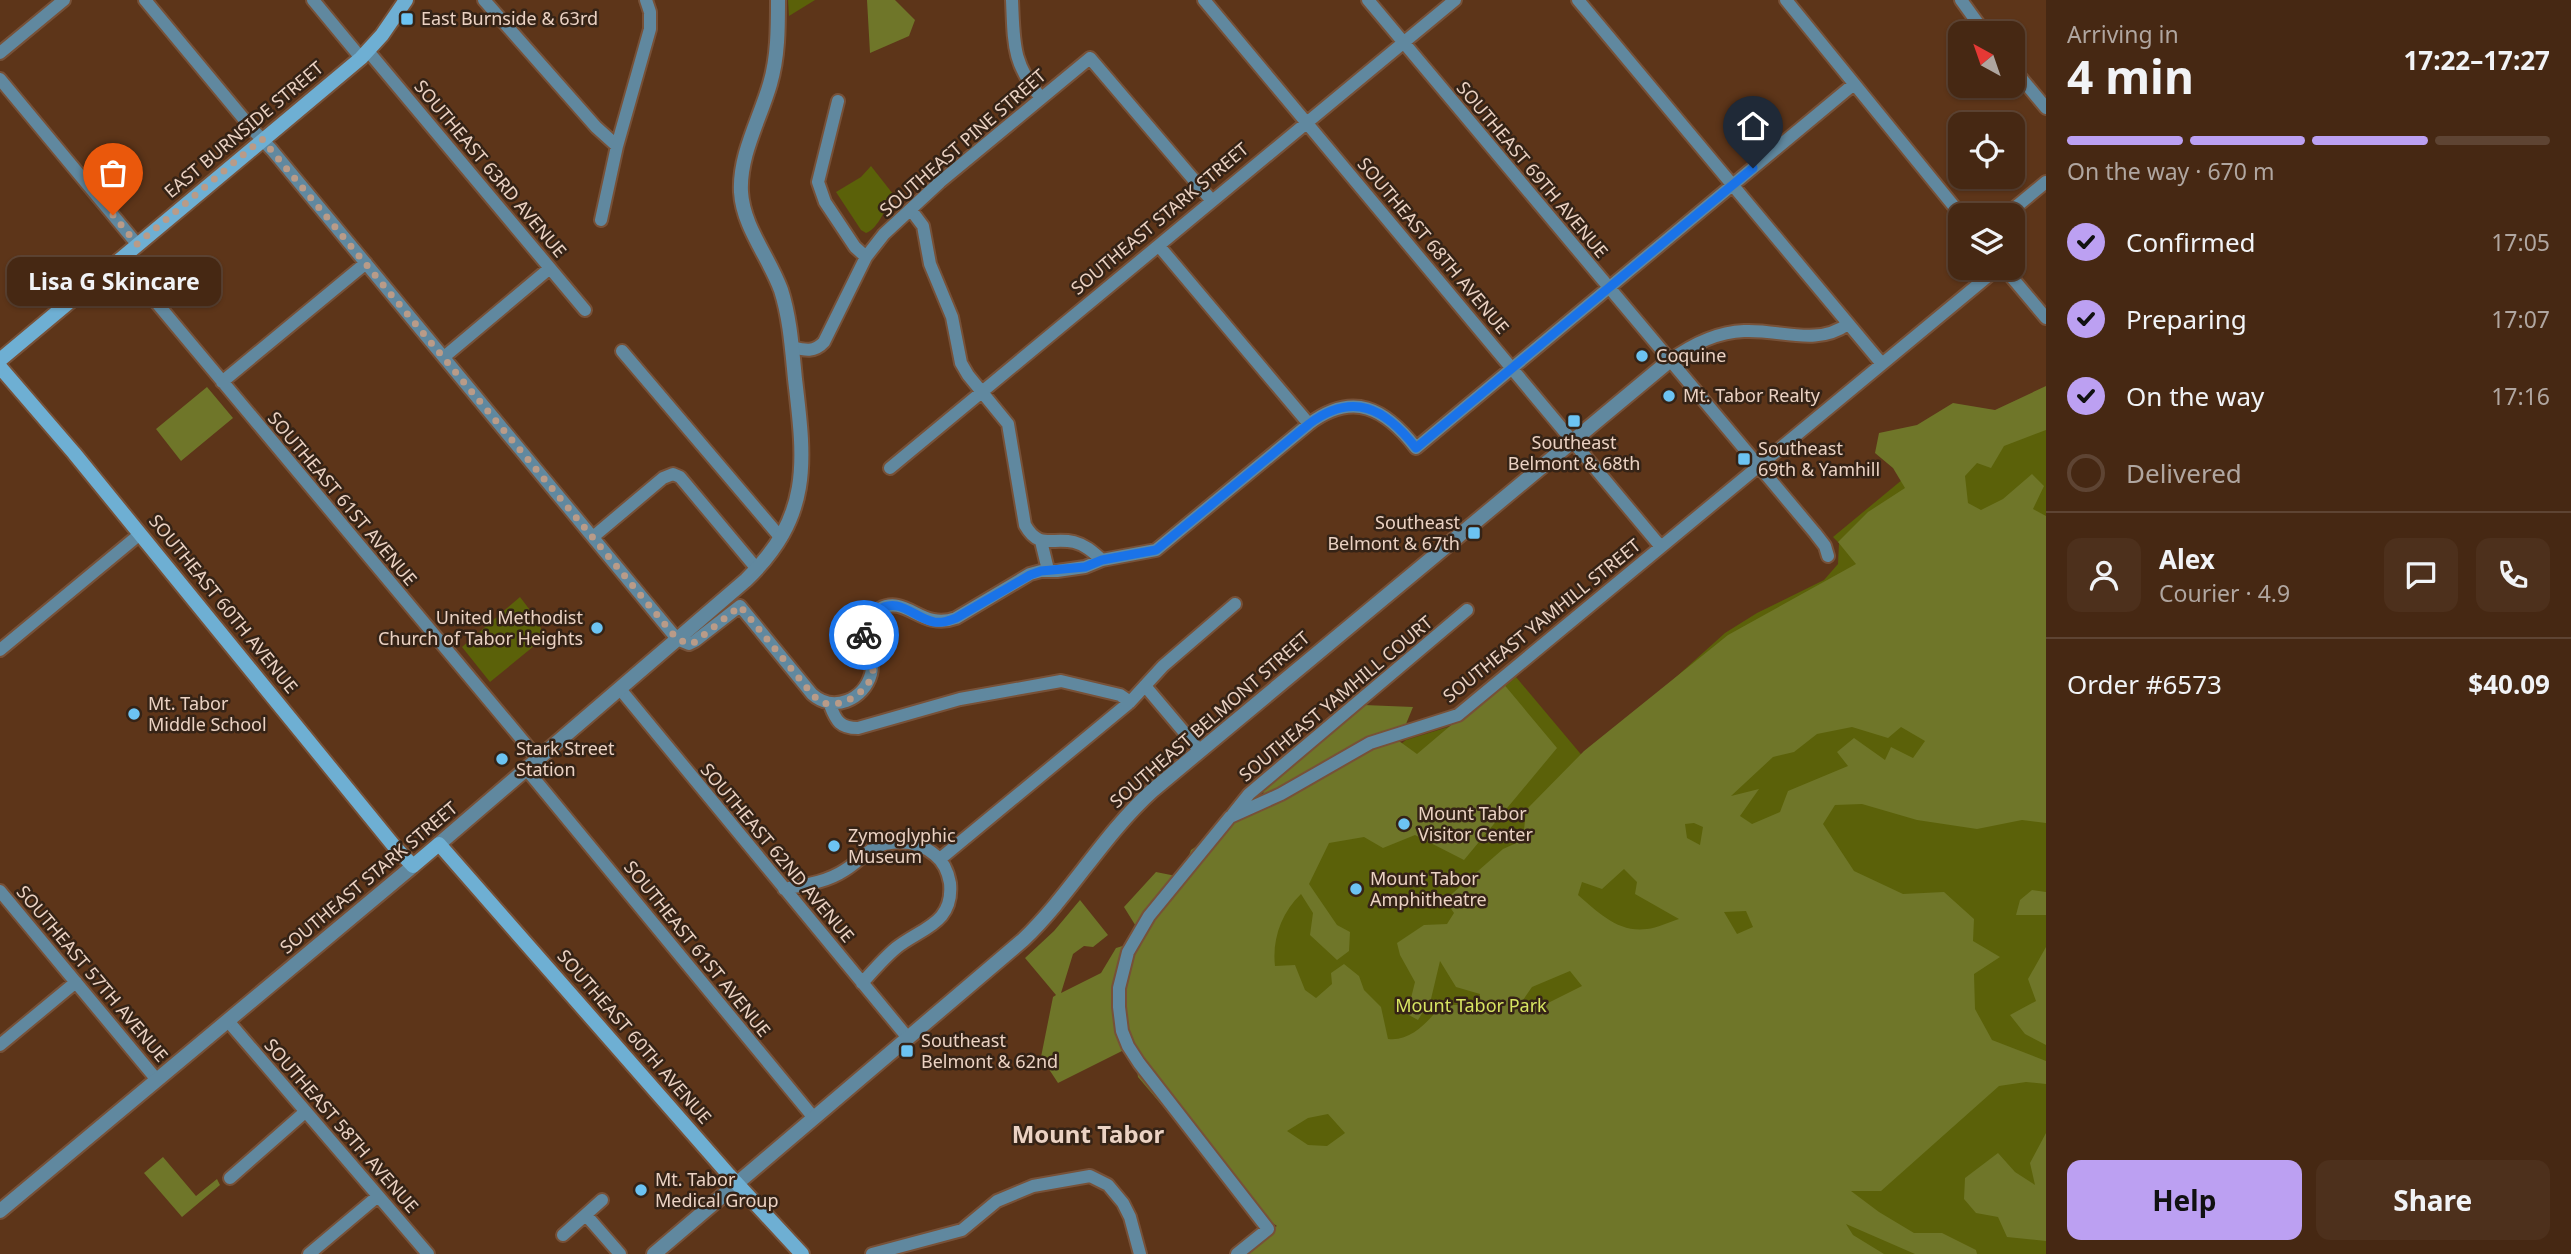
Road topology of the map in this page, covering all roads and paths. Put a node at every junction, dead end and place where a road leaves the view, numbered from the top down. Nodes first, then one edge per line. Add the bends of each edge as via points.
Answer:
1 (64, 0) edge
2 (145, 0) edge
3 (313, 0) edge
4 (406, 0) edge
5 (484, 0) edge
6 (778, 0) edge
7 (1012, 0) edge
8 (1204, 0) edge
9 (1368, 0) edge
10 (1455, 0) edge
11 (1578, 0) edge
12 (1786, 0) edge
13 (1961, 0) edge
14 (647, 1) edge
15 (1976, 21) edge
16 (1404, 42) junction
17 (0, 53) edge
18 (364, 54) junction
19 (0, 79) edge
20 (2025, 83) edge
21 (1854, 84) junction
22 (1041, 99) junction
23 (838, 102) dead end
24 (2046, 108) edge
25 (1307, 122) junction
26 (262, 139) junction
27 (617, 146) junction
28 (2046, 182) edge
29 (1733, 184) junction
30 (1212, 201) junction
31 (1951, 203) edge
32 (2021, 203) edge
33 (911, 210) junction
34 (601, 220) dead end
35 (137, 244) junction
36 (1159, 246) junction
37 (866, 257) junction
38 (120, 259) junction
39 (366, 263) junction
40 (550, 268) junction
41 (1984, 280) edge
42 (2014, 280) edge
43 (1608, 288) junction
44 (585, 310) dead end
45 (2046, 318) edge
46 (1848, 324) junction
47 (791, 347) junction
48 (622, 351) dead end
49 (444, 358) junction
50 (0, 360) edge
51 (1669, 360) junction
52 (1882, 364) junction
53 (0, 368) edge
54 (1513, 368) junction
55 (222, 382) junction
56 (982, 393) junction
57 (1309, 424) junction
58 (1573, 440) junction
59 (1758, 466) junction
60 (890, 468) dead end
61 (140, 534) junction
62 (593, 537) junction
63 (781, 538) junction
64 (1041, 541) junction
65 (1661, 547) junction
66 (1828, 556) dead end
67 (1102, 560) junction
68 (757, 569) junction
69 (1048, 570) junction
70 (1235, 604) dead end
71 (1467, 610) dead end
72 (677, 639) junction
73 (0, 650) edge
74 (1146, 687) junction
75 (620, 689) junction
76 (1130, 702) junction
77 (830, 705) junction
78 (1200, 751) junction
79 (533, 765) junction
80 (1230, 817) junction
81 (439, 844) junction
82 (940, 859) junction
83 (414, 866) junction
84 (784, 889) junction
85 (0, 891) edge
86 (76, 982) junction
87 (862, 983) junction
88 (228, 1021) junction
89 (908, 1038) junction
90 (0, 1045) edge
91 (157, 1080) junction
92 (305, 1112) junction
93 (814, 1118) junction
94 (230, 1178) dead end
95 (738, 1183) junction
96 (378, 1196) junction
97 (603, 1200) dead end
98 (0, 1211) edge
99 (586, 1215) junction
100 (563, 1235) dead end
101 (309, 1254) edge
102 (428, 1254) edge
103 (620, 1254) edge
104 (654, 1254) edge
105 (802, 1254) edge
106 (872, 1254) edge
107 (1140, 1254) edge
108 (1237, 1254) edge

1 - 17 street
2 - 26 street
3 - 18 street, SOUTHEAST 63RD AVENUE
4 - 18 main road, EAST BURNSIDE STREET
5 - 27 street
6 - 47 street, SOUTHEAST STARK STREET via 775,65 747,152 741,193 748,220 781,291
7 - 22 street via 1016,56
8 - 25 street, SOUTHEAST 68TH AVENUE
9 - 16 street, SOUTHEAST 69TH AVENUE
10 - 16 street, SOUTHEAST STARK STREET
11 - 29 street
12 - 21 street
13 - 15 street
14 - 27 street via 650,29
16 - 25 street, SOUTHEAST STARK STREET
16 - 43 street, SOUTHEAST 69TH AVENUE
18 - 26 main road, EAST BURNSIDE STREET
18 - 40 street, SOUTHEAST 63RD AVENUE
19 - 35 street
20 - 24 street
21 - 29 street
21 - 31 street
22 - 30 street, SOUTHEAST PINE STREET via 1090,58
22 - 33 street, SOUTHEAST PINE STREET
23 - 37 street via 818,182 825,202
25 - 30 street, SOUTHEAST STARK STREET
25 - 54 street, SOUTHEAST 68TH AVENUE
26 - 35 main road, EAST BURNSIDE STREET
26 - 39 street
27 - 34 street
28 - 32 street
29 - 43 street
29 - 46 street
30 - 36 street, SOUTHEAST STARK STREET
33 - 37 street, SOUTHEAST PINE STREET
33 - 56 street via 923,226 930,264 952,317 961,363
35 - 38 main road, EAST BURNSIDE STREET
36 - 56 street, SOUTHEAST STARK STREET
36 - 57 street
37 - 47 street, SOUTHEAST PINE STREET via 824,342 807,351
38 - 50 main road, EAST BURNSIDE STREET
38 - 55 street, SOUTHEAST 61ST AVENUE
39 - 49 street
39 - 55 street
40 - 44 street, SOUTHEAST 63RD AVENUE
40 - 49 street
41 - 52 street, SOUTHEAST YAMHILL STREET
42 - 45 street
43 - 51 street, SOUTHEAST 69TH AVENUE
43 - 54 street
46 - 51 street, SOUTHEAST BELMONT STREET via 1819,336 1727,333
46 - 52 street
47 - 63 street, SOUTHEAST STARK STREET via 802,463 799,495
48 - 63 street
49 - 62 street
51 - 58 street, SOUTHEAST BELMONT STREET
51 - 59 street, SOUTHEAST 69TH AVENUE
52 - 59 street, SOUTHEAST YAMHILL STREET
53 - 61 main road, SOUTHEAST 60TH AVENUE
54 - 57 street via 1416,448 1393,421 1364,407 1334,408
54 - 58 street, SOUTHEAST 68TH AVENUE
55 - 79 street, SOUTHEAST 61ST AVENUE
56 - 60 street, SOUTHEAST STARK STREET
56 - 64 street via 1008,424 1025,525
57 - 67 street via 1156,550
58 - 65 street, SOUTHEAST 68TH AVENUE
58 - 78 street, SOUTHEAST BELMONT STREET
59 - 65 street, SOUTHEAST YAMHILL STREET
59 - 66 street, SOUTHEAST 69TH AVENUE via 1815,533
61 - 73 street
61 - 83 main road, SOUTHEAST 60TH AVENUE
62 - 68 street via 673,474
62 - 72 street
63 - 68 street, SOUTHEAST STARK STREET
64 - 67 street via 1075,542
64 - 69 street
65 - 80 street, SOUTHEAST YAMHILL STREET via 1454,717 1370,743 1282,794
67 - 69 street via 1085,567
68 - 72 street, SOUTHEAST STARK STREET
69 - 77 street via 1030,575 945,622 930,621 901,606 874,612 864,639 873,667 867,683 849,699
70 - 74 street via 1163,666
71 - 80 street, SOUTHEAST YAMHILL COURT via 1249,794
72 - 75 street, SOUTHEAST STARK STREET
72 - 77 street via 695,642 740,606 812,694
74 - 76 street
74 - 78 street
75 - 79 street, SOUTHEAST STARK STREET
75 - 84 street, SOUTHEAST 62ND AVENUE
76 - 77 street via 1120,695 1062,681 960,699 858,728 841,726
76 - 82 street
78 - 89 street, SOUTHEAST BELMONT STREET via 1127,815 1037,927
79 - 81 street, SOUTHEAST STARK STREET
79 - 93 street, SOUTHEAST 61ST AVENUE
80 - 108 street, SOUTHEAST YAMHILL STREET via 1135,936 1123,970 1119,1007 1122,1031 1139,1063 1268,1229
81 - 83 main road, SOUTHEAST STARK STREET
81 - 95 main road, SOUTHEAST 60TH AVENUE
82 - 84 street via 916,844 886,844 833,877
82 - 87 street via 950,884 944,912 929,929 896,948
83 - 88 street, SOUTHEAST STARK STREET
84 - 87 street, SOUTHEAST 62ND AVENUE
85 - 86 street, SOUTHEAST 57TH AVENUE
86 - 90 street
86 - 91 street, SOUTHEAST 57TH AVENUE
87 - 89 street, SOUTHEAST 62ND AVENUE
88 - 91 street, SOUTHEAST STARK STREET
88 - 92 street, SOUTHEAST 58TH AVENUE
89 - 93 street, SOUTHEAST BELMONT STREET
91 - 98 street, SOUTHEAST STARK STREET
92 - 94 street
92 - 96 street, SOUTHEAST 58TH AVENUE
93 - 95 street, SOUTHEAST BELMONT STREET
95 - 104 street, SOUTHEAST BELMONT STREET
95 - 105 main road, SOUTHEAST 60TH AVENUE
96 - 101 street
96 - 102 street, SOUTHEAST 58TH AVENUE
97 - 99 street
99 - 100 street
99 - 103 street
106 - 107 street via 962,1230 998,1201 1032,1186 1090,1176 1108,1185 1123,1203

